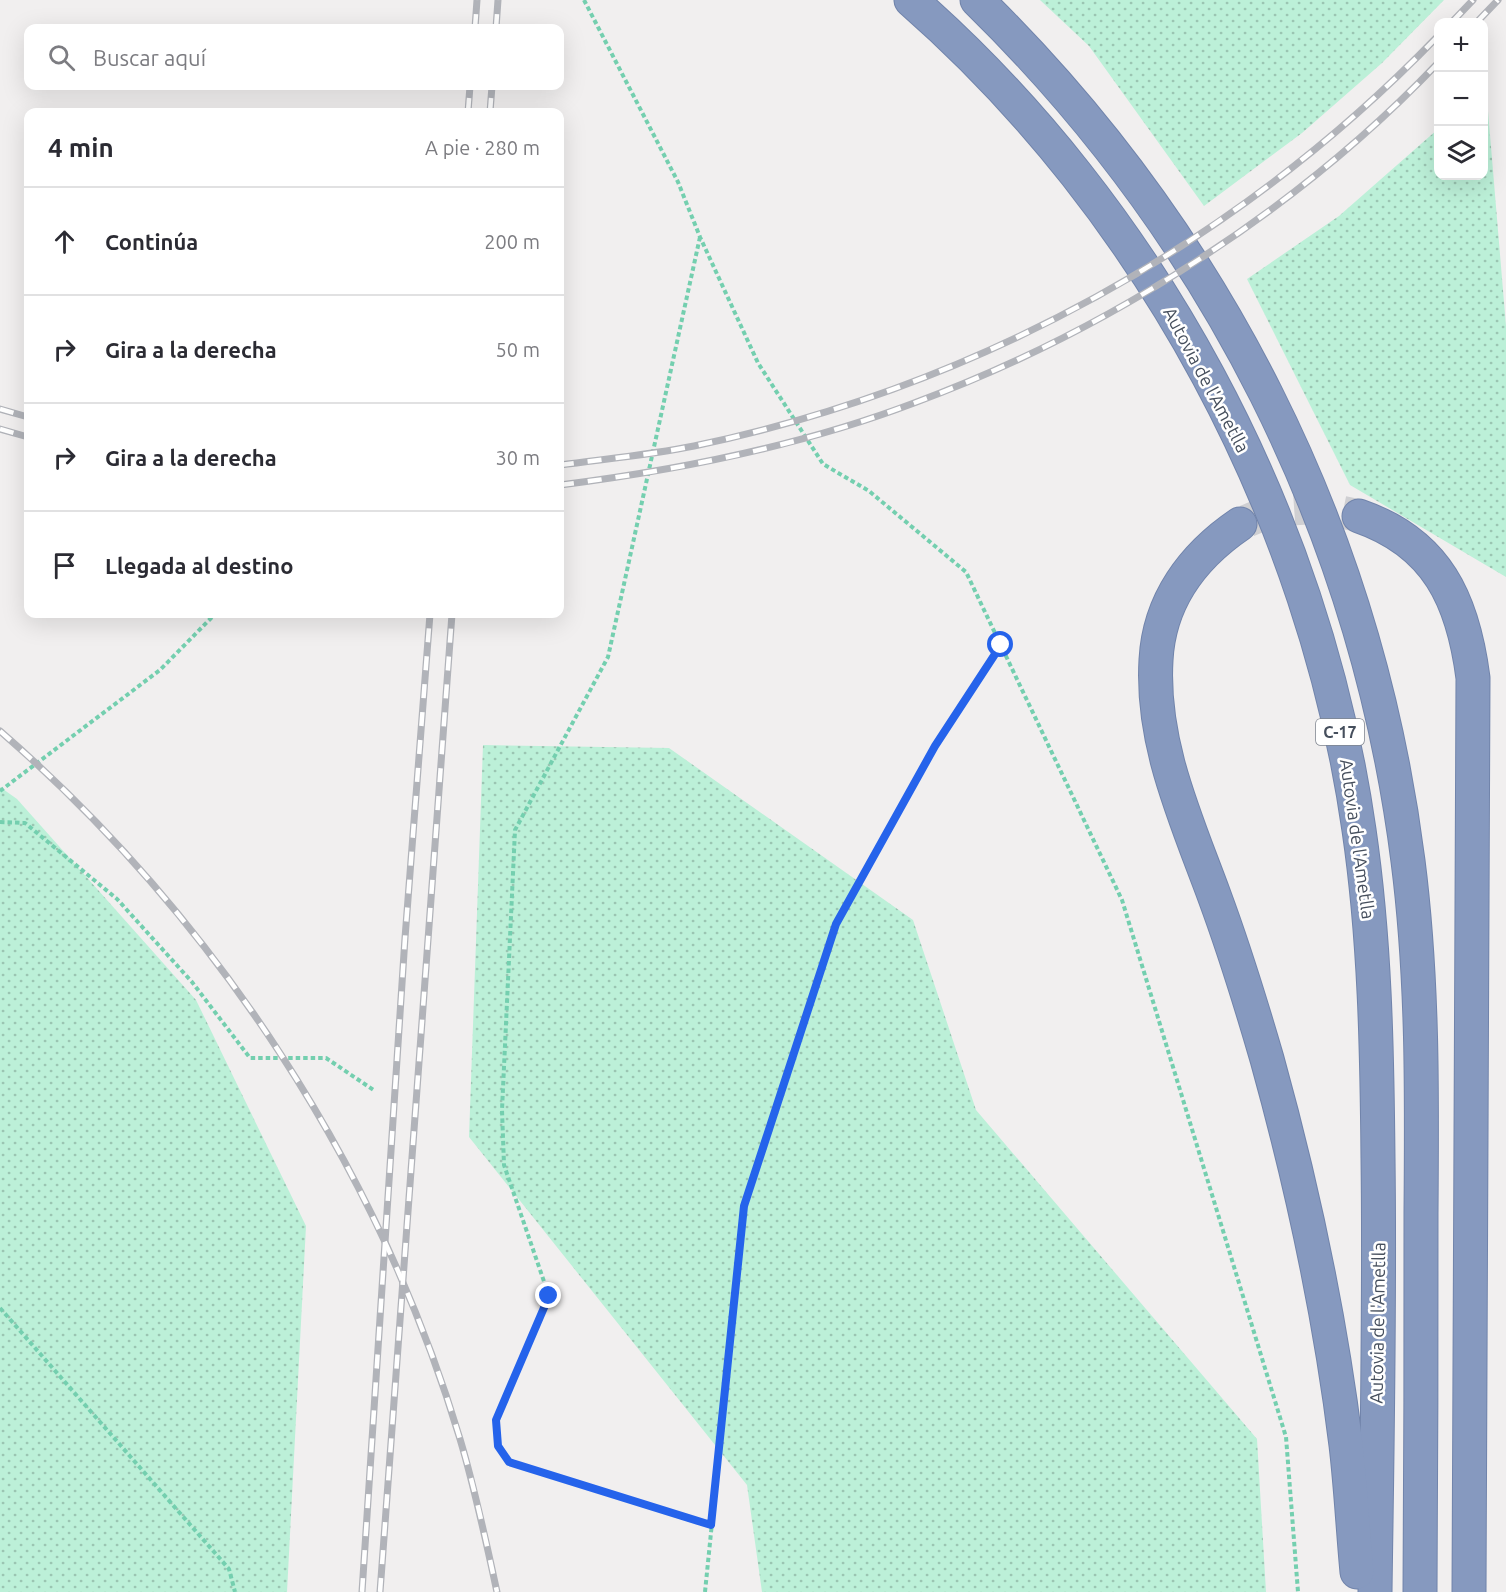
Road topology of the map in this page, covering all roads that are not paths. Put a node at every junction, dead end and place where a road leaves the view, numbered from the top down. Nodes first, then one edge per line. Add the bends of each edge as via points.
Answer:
1 (910, 0) edge
2 (977, 0) edge
3 (1359, 516) tunnel mouth
4 (1240, 524) tunnel mouth
5 (1358, 1592) edge
6 (1375, 1592) edge
7 (1420, 1592) edge
8 (1469, 1592) edge

1 - 6 highway, Autovia de l'Ametlla / C-17 via 1039,130 1129,246 1171,312 1209,377 1263,493 1292,566 1321,657 1359,827 1374,977 1379,1192
2 - 7 highway, C-17 via 1103,138 1211,290 1265,388 1309,485 1369,661 1389,741 1408,860 1420,999
3 - 8 highway via 1385,525 1407,539 1442,577 1463,623 1473,678
4 - 5 highway via 1198,558 1170,604 1156,658 1158,720 1179,801 1248,996 1297,1179 1329,1336 1346,1446

